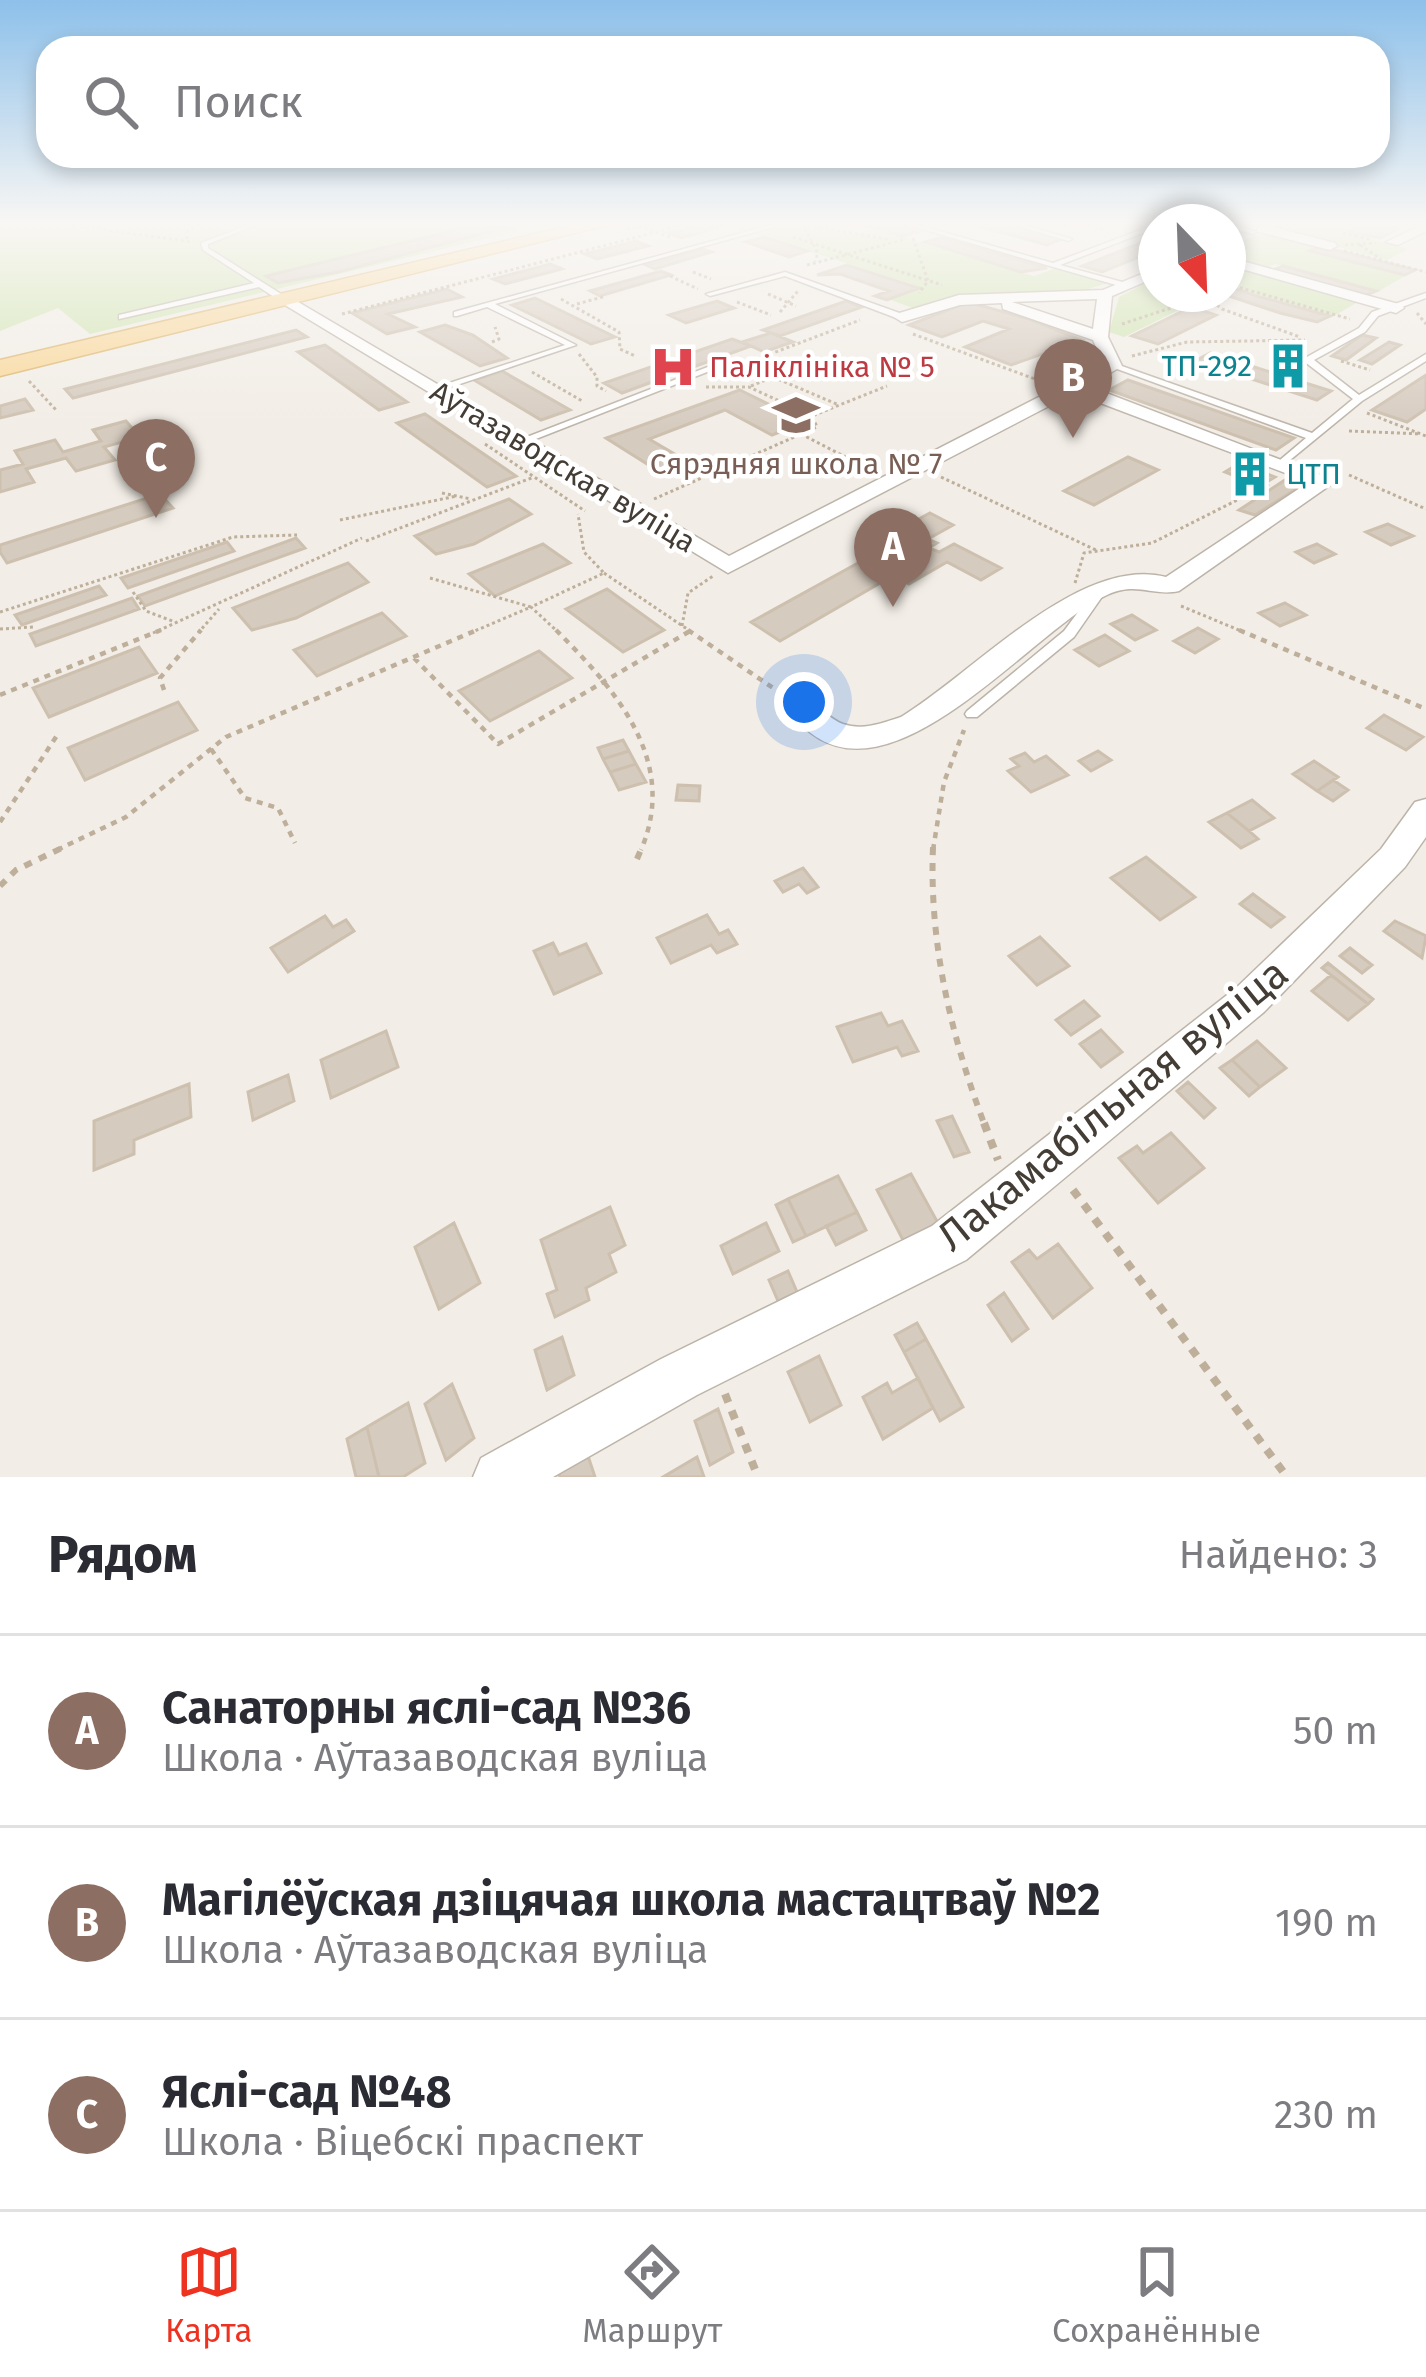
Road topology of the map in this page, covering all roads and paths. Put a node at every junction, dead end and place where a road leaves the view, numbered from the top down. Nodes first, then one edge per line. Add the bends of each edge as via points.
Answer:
1 (227, 292) edge
2 (273, 292) edge
3 (314, 292) edge
4 (428, 292) edge
5 (485, 292) edge
6 (532, 292) joint
7 (718, 292) edge
8 (797, 292) edge
9 (835, 292) edge
10 (921, 292) edge
11 (965, 292) edge
12 (1090, 292) edge
13 (1113, 292) edge
14 (1250, 292) edge
15 (1339, 292) edge
16 (710, 294) dead end
17 (606, 296) dead end
18 (1426, 296) edge
19 (284, 299) junction
20 (992, 300) junction
21 (488, 304) junction
22 (576, 304) junction
23 (1396, 308) junction
24 (780, 312) dead end
25 (1159, 312) edge
26 (1230, 312) edge
27 (457, 314) dead end
28 (894, 314) junction
29 (122, 317) dead end
30 (318, 320) junction
31 (1363, 323) junction
32 (1101, 334) junction
33 (1305, 340) junction
34 (572, 345) junction
35 (1330, 347) junction
36 (1318, 355) junction
37 (635, 356) dead end
38 (1426, 357) edge
39 (759, 358) junction
40 (516, 363) junction
41 (721, 365) dead end
42 (1114, 366) junction
43 (0, 368) edge
44 (773, 377) junction
45 (1391, 378) junction
46 (686, 381) junction
47 (32, 384) dead end
48 (886, 386) dead end
49 (749, 387) junction
50 (1071, 389) junction
51 (433, 390) junction
52 (625, 402) junction
53 (1354, 403) junction
54 (839, 405) junction
55 (57, 411) dead end
56 (600, 411) junction
57 (812, 416) junction
58 (1318, 433) junction
59 (801, 434) junction
60 (1424, 435) edge
61 (519, 442) junction
62 (1285, 462) junction
63 (561, 466) junction
64 (920, 467) junction
65 (877, 489) junction
66 (1395, 492) dead end
67 (442, 493) dead end
68 (457, 496) junction
69 (475, 500) junction
70 (633, 508) junction
71 (1426, 509) edge
72 (578, 514) dead end
73 (340, 520) dead end
74 (297, 535) dead end
75 (1098, 551) junction
76 (728, 566) junction
77 (604, 573) junction
78 (430, 578) dead end
79 (1170, 586) junction
80 (133, 592) dead end
81 (1088, 596) junction
82 (223, 605) junction
83 (531, 607) junction
84 (0, 612) edge
85 (175, 622) junction
86 (682, 626) junction
87 (33, 627) dead end
88 (0, 629) edge
89 (690, 632) junction
90 (413, 657) junction
91 (609, 682) junction
92 (164, 690) dead end
93 (0, 695) edge
94 (802, 707) joint
95 (1426, 709) edge
96 (972, 714) joint
97 (58, 734) dead end
98 (211, 749) junction
99 (1426, 811) edge
100 (0, 821) edge
101 (295, 843) dead end
102 (637, 859) dead end
103 (0, 886) edge
104 (1054, 1160) junction
105 (1012, 1195) junction
106 (711, 1360) junction
107 (500, 1477) edge
108 (758, 1477) edge
109 (1288, 1477) edge

1 - 29 lane
2 - 19 lane
3 - 19 main road
4 - 30 path
5 - 21 path
6 - 21 lane
6 - 22 path
7 - 16 lane
8 - 24 path
9 - 28 lane
10 - 28 path
11 - 20 path
12 - 20 street
13 - 32 street
14 - 31 path
15 - 23 street
17 - 22 path
18 - 23 lane
19 - 30 street, Аўтазаводская вуліца
19 - 43 main road
20 - 28 street
20 - 32 street
21 - 27 lane
21 - 34 lane
22 - 37 path via 572,309 619,332 620,349
23 - 31 lane
25 - 32 path
26 - 33 path
28 - 39 path
28 - 50 path via 904,331
30 - 51 street, Аўтазаводская вуліца
31 - 35 lane
32 - 42 street
33 - 35 path
33 - 42 path via 1187,342
34 - 40 lane
34 - 52 path via 597,386
35 - 36 lane
36 - 45 path
36 - 53 lane via 1308,360
38 - 45 lane
39 - 44 path
39 - 46 path
40 - 51 lane
40 - 56 path
41 - 46 lane
42 - 50 street, Аўтазаводская вуліца
42 - 58 lane
44 - 49 path
44 - 54 path
45 - 53 lane
46 - 49 path
46 - 52 lane
47 - 55 path
48 - 54 path
49 - 57 path
50 - 62 street
50 - 64 street, Аўтазаводская вуліца
51 - 61 street, Аўтазаводская вуліца
52 - 56 lane
53 - 58 lane
53 - 60 path
54 - 57 path
56 - 61 lane
57 - 59 path via 817,427
58 - 60 path
58 - 62 lane
59 - 65 path via 859,464
59 - 70 path
61 - 63 street, Аўтазаводская вуліца
62 - 75 path via 1282,476 1179,532
62 - 79 street via 1324,481
63 - 69 path
63 - 70 street, Аўтазаводская вуліца
64 - 65 street, Аўтазаводская вуліца
64 - 75 path
65 - 76 street, Аўтазаводская вуліца
66 - 71 path
67 - 68 path
68 - 69 path
68 - 73 path
69 - 82 path
70 - 76 street, Аўтазаводская вуліца
72 - 77 path via 584,551
74 - 84 path via 233,536
75 - 81 path via 1084,553 1075,576
76 - 86 path via 688,593
77 - 83 path
77 - 86 path
78 - 83 path
79 - 81 street via 1134,579
79 - 95 path via 1177,604
80 - 85 path via 146,611
81 - 94 street via 930,716 863,738 837,734
81 - 96 lane via 1069,634
82 - 85 path
82 - 92 path via 160,677
83 - 90 path
83 - 91 path
85 - 93 path
86 - 89 path
87 - 88 path
89 - 91 path
89 - 94 path
90 - 91 path via 498,743
90 - 98 path
91 - 102 path via 659,789 654,831
96 - 105 path via 946,778 933,909 972,1093
97 - 100 path
98 - 101 path via 244,798 278,808
98 - 103 path via 126,817 16,870
99 - 104 street, Лакамабільная вуліца via 1393,858 1250,1000
104 - 105 street, Лакамабільная вуліца
104 - 109 path
105 - 106 street, Лакамабільная вуліца via 950,1244
106 - 107 street, Лакамабільная вуліца
106 - 108 path

